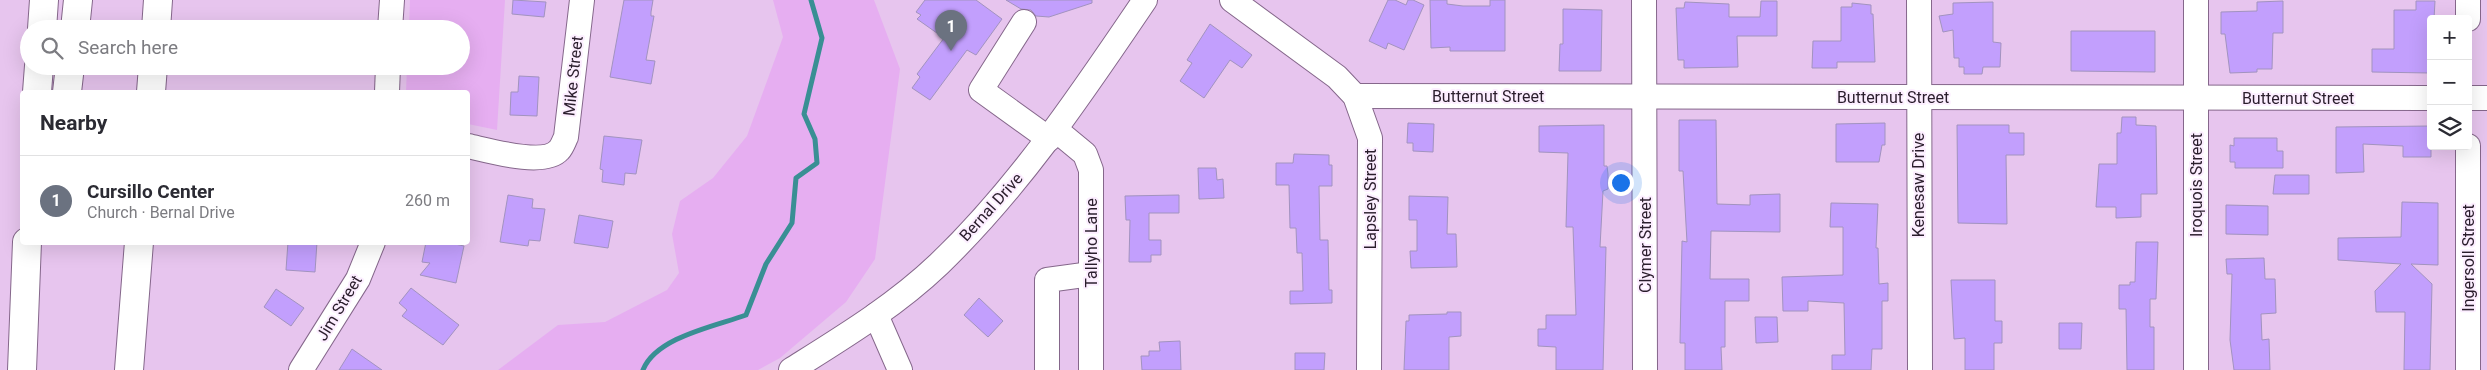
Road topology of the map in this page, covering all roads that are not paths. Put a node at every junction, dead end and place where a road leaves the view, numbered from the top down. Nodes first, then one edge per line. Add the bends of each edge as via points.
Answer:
1 (44, 0) edge
2 (78, 0) edge
3 (158, 0) edge
4 (392, 0) edge
5 (582, 0) edge
6 (1146, 0) edge
7 (1232, 0) edge
8 (1644, 0) edge
9 (1919, 0) edge
10 (2196, 0) edge
11 (2468, 0) edge
12 (2468, 15) edge
13 (43, 20) edge
14 (76, 20) edge
15 (157, 20) edge
16 (391, 20) edge
17 (1024, 22) dead end
18 (38, 75) edge
19 (69, 75) edge
20 (152, 75) edge
21 (388, 75) edge
22 (37, 90) edge
23 (67, 90) edge
24 (151, 90) edge
25 (387, 90) edge
26 (1355, 96) junction
27 (1644, 96) junction
28 (1918, 97) junction
29 (2196, 98) junction
30 (2427, 98) edge
31 (2472, 98) edge
32 (2487, 98) edge
33 (1053, 135) junction
34 (470, 146) edge
35 (2468, 150) edge
36 (27, 245) edge
37 (139, 245) edge
38 (372, 245) edge
39 (1091, 274) junction
40 (876, 315) junction
41 (22, 370) edge
42 (129, 370) edge
43 (301, 370) edge
44 (791, 370) edge
45 (900, 370) edge
46 (1047, 370) edge
47 (1091, 370) edge
48 (1369, 370) edge
49 (1645, 370) edge
50 (1920, 370) edge
51 (2196, 370) edge
52 (2468, 370) edge

1 - 13 main road
2 - 14 main road
3 - 15 main road
4 - 16 street
5 - 34 street, Mike Street via 566,136 558,151 548,157 531,158
6 - 33 street, Bernal Drive
7 - 26 street, Lapsley Street via 1337,77
8 - 27 street, Clymer Street
9 - 28 street, Kenesaw Drive
10 - 29 street, Iroquois Street
11 - 12 street
17 - 33 street, Tallyho Lane via 981,90
18 - 22 main road
19 - 23 main road
20 - 24 main road
21 - 25 street
26 - 27 street, Butternut Street
26 - 48 street, Lapsley Street via 1370,138
27 - 28 street, Butternut Street
27 - 49 street, Clymer Street
28 - 29 street, Butternut Street
28 - 50 street, Kenesaw Drive
29 - 30 street, Butternut Street
29 - 51 street, Iroquois Street
31 - 32 street
33 - 39 street, Tallyho Lane via 1084,154 1091,170
33 - 40 street, Bernal Drive via 992,208 938,265
35 - 52 street, Ingersoll Street
36 - 41 main road
37 - 42 main road
38 - 43 street, Jim Street via 358,279
39 - 46 street via 1047,280
39 - 47 street, Tallyho Lane
40 - 44 street, Bernal Drive
40 - 45 street

